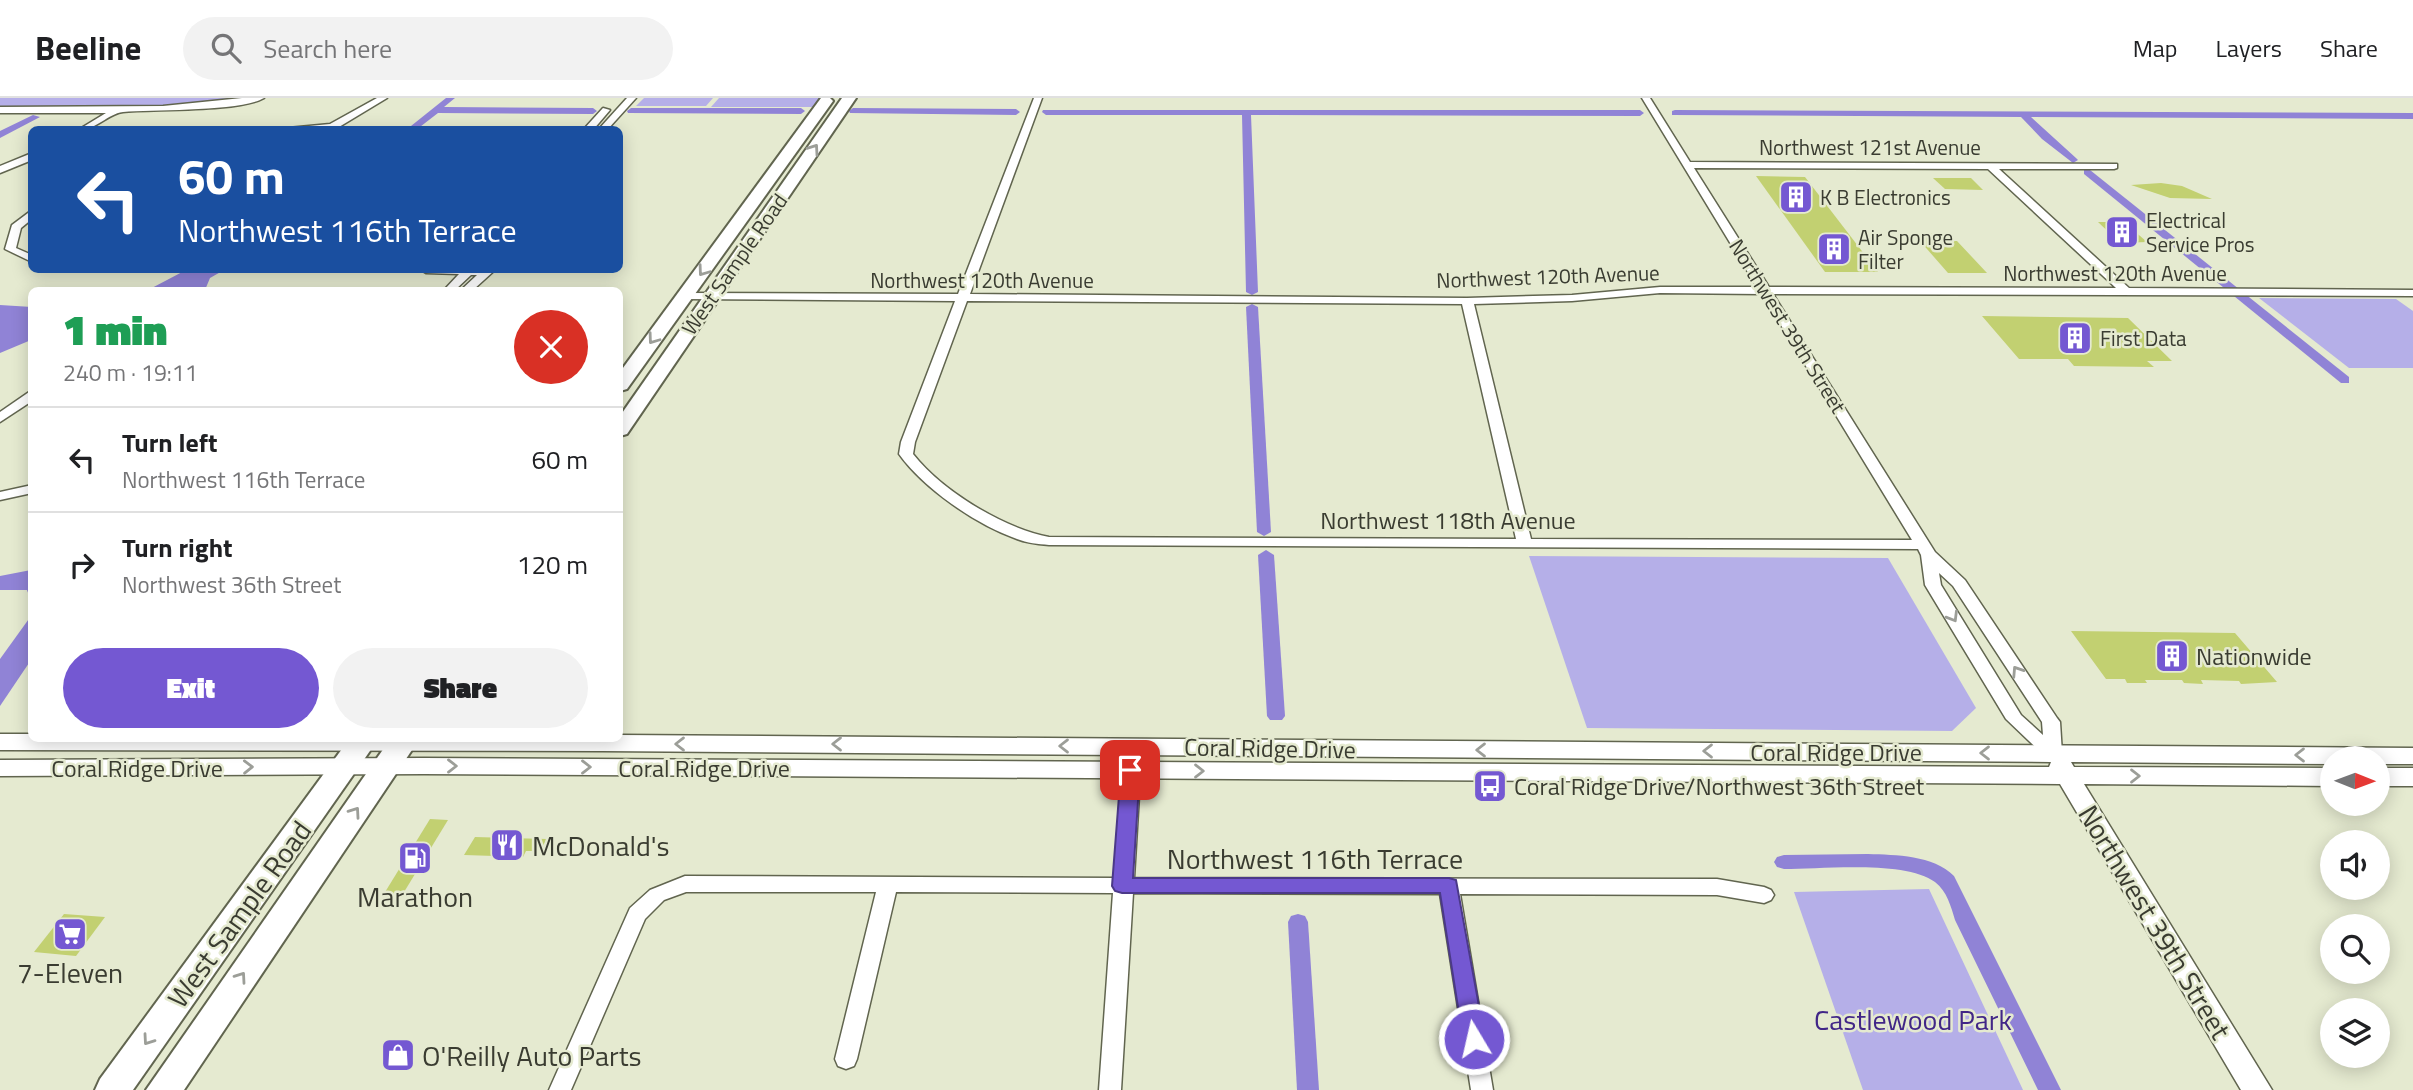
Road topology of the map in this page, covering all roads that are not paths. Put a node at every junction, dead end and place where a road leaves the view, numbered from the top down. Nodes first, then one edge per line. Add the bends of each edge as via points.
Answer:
1 (260, 98) edge
2 (383, 98) edge
3 (617, 98) edge
4 (632, 98) edge
5 (828, 98) edge
6 (849, 98) edge
7 (1038, 98) edge
8 (1646, 98) edge
9 (0, 110) edge
10 (118, 110) junction
11 (89, 126) edge
12 (333, 126) edge
13 (591, 126) edge
14 (606, 126) edge
15 (28, 158) edge
16 (1688, 165) junction
17 (2053, 165) junction
18 (1991, 166) junction
19 (0, 170) edge
20 (28, 216) edge
21 (5, 250) edge
22 (28, 258) edge
23 (467, 273) edge
24 (486, 273) edge
25 (452, 287) edge
26 (470, 287) edge
27 (1766, 290) junction
28 (2126, 292) junction
29 (2412, 294) edge
30 (684, 296) junction
31 (711, 297) junction
32 (960, 300) junction
33 (1467, 301) junction
34 (623, 381) edge
35 (28, 397) edge
36 (0, 418) edge
37 (623, 426) edge
38 (28, 490) edge
39 (0, 496) edge
40 (28, 501) edge
41 (0, 507) edge
42 (1525, 542) junction
43 (1927, 550) junction
44 (0, 741) edge
45 (28, 742) edge
46 (45, 742) edge
47 (357, 749) edge
48 (399, 749) edge
49 (1566, 750) junction
50 (2413, 756) edge
51 (1131, 758) junction
52 (2060, 764) junction
53 (0, 768) edge
54 (1513, 773) junction
55 (2320, 776) edge
56 (2390, 777) edge
57 (2413, 777) edge
58 (888, 885) junction
59 (1449, 885) junction
60 (1122, 886) junction
61 (1764, 895) dead end
62 (846, 1059) dead end
63 (113, 1090) edge
64 (164, 1090) edge
65 (560, 1090) edge
66 (1110, 1090) edge
67 (1482, 1090) edge
68 (2257, 1090) edge

1 - 10 street
2 - 12 street
3 - 13 street
4 - 14 street
5 -> 30 main road, West Sample Road
31 -> 6 main road, West Sample Road
7 - 32 street
8 - 16 street, Northwest 39th Street
9 - 10 street
10 - 11 street
15 - 19 street
16 - 18 street, Northwest 121st Avenue
16 - 27 street, Northwest 39th Street
17 - 17 street, Northwest 121st Avenue via 2101,167 2114,166 2105,164
17 - 18 street, Northwest 121st Avenue
18 - 28 street
20 - 21 street via 16,226
21 - 22 street
23 - 25 street
24 - 26 street
27 - 28 street, Northwest 120th Avenue
27 - 33 street, Northwest 120th Avenue via 1660,290
27 - 43 street, Northwest 39th Street
28 - 29 street, Northwest 120th Avenue
30 - 31 street, Northwest 120th Avenue
30 -> 34 main road, West Sample Road
31 - 32 street, Northwest 120th Avenue
31 - 37 main road, West Sample Road
32 - 33 street, Northwest 120th Avenue
32 - 42 street, Northwest 118th Avenue via 906,454 919,471 1002,527 1049,541
33 - 42 street
35 - 36 street
38 - 39 street
40 - 41 street
42 - 43 street, Northwest 118th Avenue
52 -> 43 street, Northwest 39th Street via 2051,723 1959,583
43 -> 52 street, Northwest 39th Street via 1933,585 2015,719
44 - 45 main road, Coral Ridge Drive
46 - 47 main road, Coral Ridge Drive
47 - 48 main road, Coral Ridge Drive
53 -> 47 main road, Coral Ridge Drive
47 -> 63 main road, West Sample Road
48 - 51 main road, Coral Ridge Drive
64 -> 48 main road, West Sample Road
49 -> 51 main road, Coral Ridge Drive via 1341,750
52 -> 49 main road, Coral Ridge Drive
49 - 54 main road via 1549,762
50 -> 52 main road, Coral Ridge Drive
51 -> 54 main road, Coral Ridge Drive
51 - 60 street
52 - 54 main road, Coral Ridge Drive
52 -> 55 main road, Coral Ridge Drive
52 - 68 main road, Northwest 39th Street
56 - 57 main road
58 - 60 street, Northwest 116th Terrace
58 - 62 street
58 - 65 street, Northwest 116th Terrace via 685,884 657,895 637,914
59 - 60 street, Northwest 116th Terrace
59 - 61 street, Northwest 116th Terrace via 1717,887
59 - 67 street
60 - 66 street

